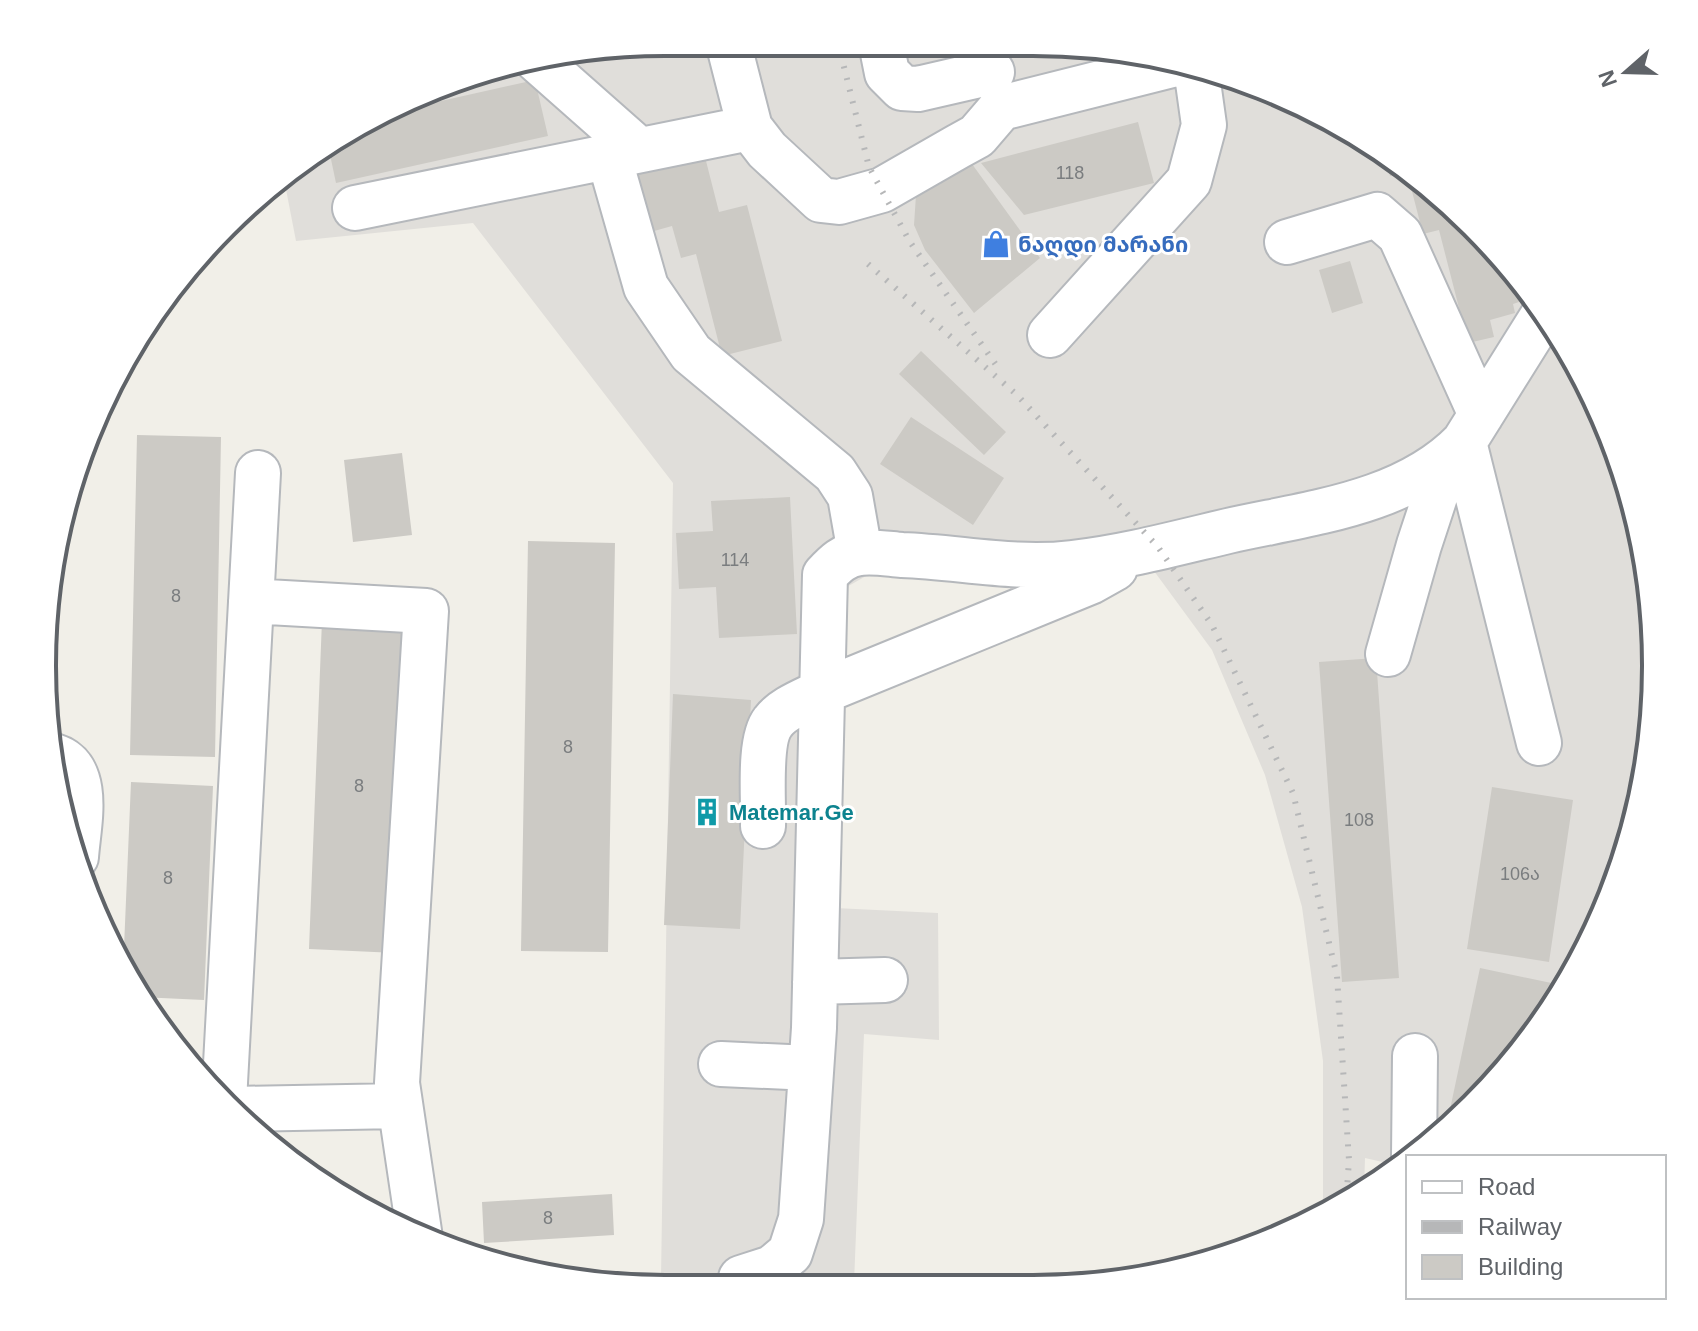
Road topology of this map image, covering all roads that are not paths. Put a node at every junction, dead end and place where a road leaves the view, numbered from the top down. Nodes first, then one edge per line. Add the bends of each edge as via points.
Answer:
1 (732, 56) edge
2 (884, 56) edge
3 (1151, 68) edge
4 (545, 69) edge
5 (1178, 74) edge
6 (988, 90) edge
7 (750, 128) junction
8 (624, 154) junction
9 (355, 208) dead end
10 (1287, 242) dead end
11 (1537, 325) edge
12 (1050, 335) dead end
13 (1464, 439) junction
14 (258, 473) dead end
15 (1148, 549) junction
16 (860, 553) junction
17 (251, 601) junction
18 (1388, 654) dead end
19 (821, 692) junction
20 (1539, 743) dead end
21 (64, 761) edge
22 (78, 826) edge
23 (763, 826) dead end
24 (885, 980) dead end
25 (815, 982) junction
26 (812, 1048) junction
27 (1415, 1056) dead end
28 (721, 1064) dead end
29 (225, 1085) edge
30 (400, 1106) junction
31 (248, 1109) edge
32 (1414, 1141) edge
33 (418, 1222) edge
34 (750, 1275) edge

1 - 7 street
2 - 6 street via 887,73 902,88
3 - 6 street
4 - 8 street
5 - 12 street via 1204,125 1189,181
6 - 7 street via 882,190 839,202 821,200
7 - 8 street
8 - 9 street
8 - 16 street via 646,287 691,353 835,473 850,496
10 - 13 street via 1377,215 1400,235
11 - 13 street
13 - 15 street via 1411,480 1366,499
13 - 18 street via 1419,545
13 - 20 street
14 - 17 street
15 - 16 street via 1072,563 1002,565
15 - 19 street via 1090,582
16 - 19 street via 840,559 825,575
17 - 29 street
17 - 30 street via 426,611 397,1083
19 - 23 street via 773,722 765,740
19 - 25 street
21 - 22 street via 76,772
24 - 25 street
25 - 26 street
26 - 28 street
26 - 34 street via 801,1219 790,1253 772,1268
27 - 32 street
30 - 31 street
30 - 33 street

